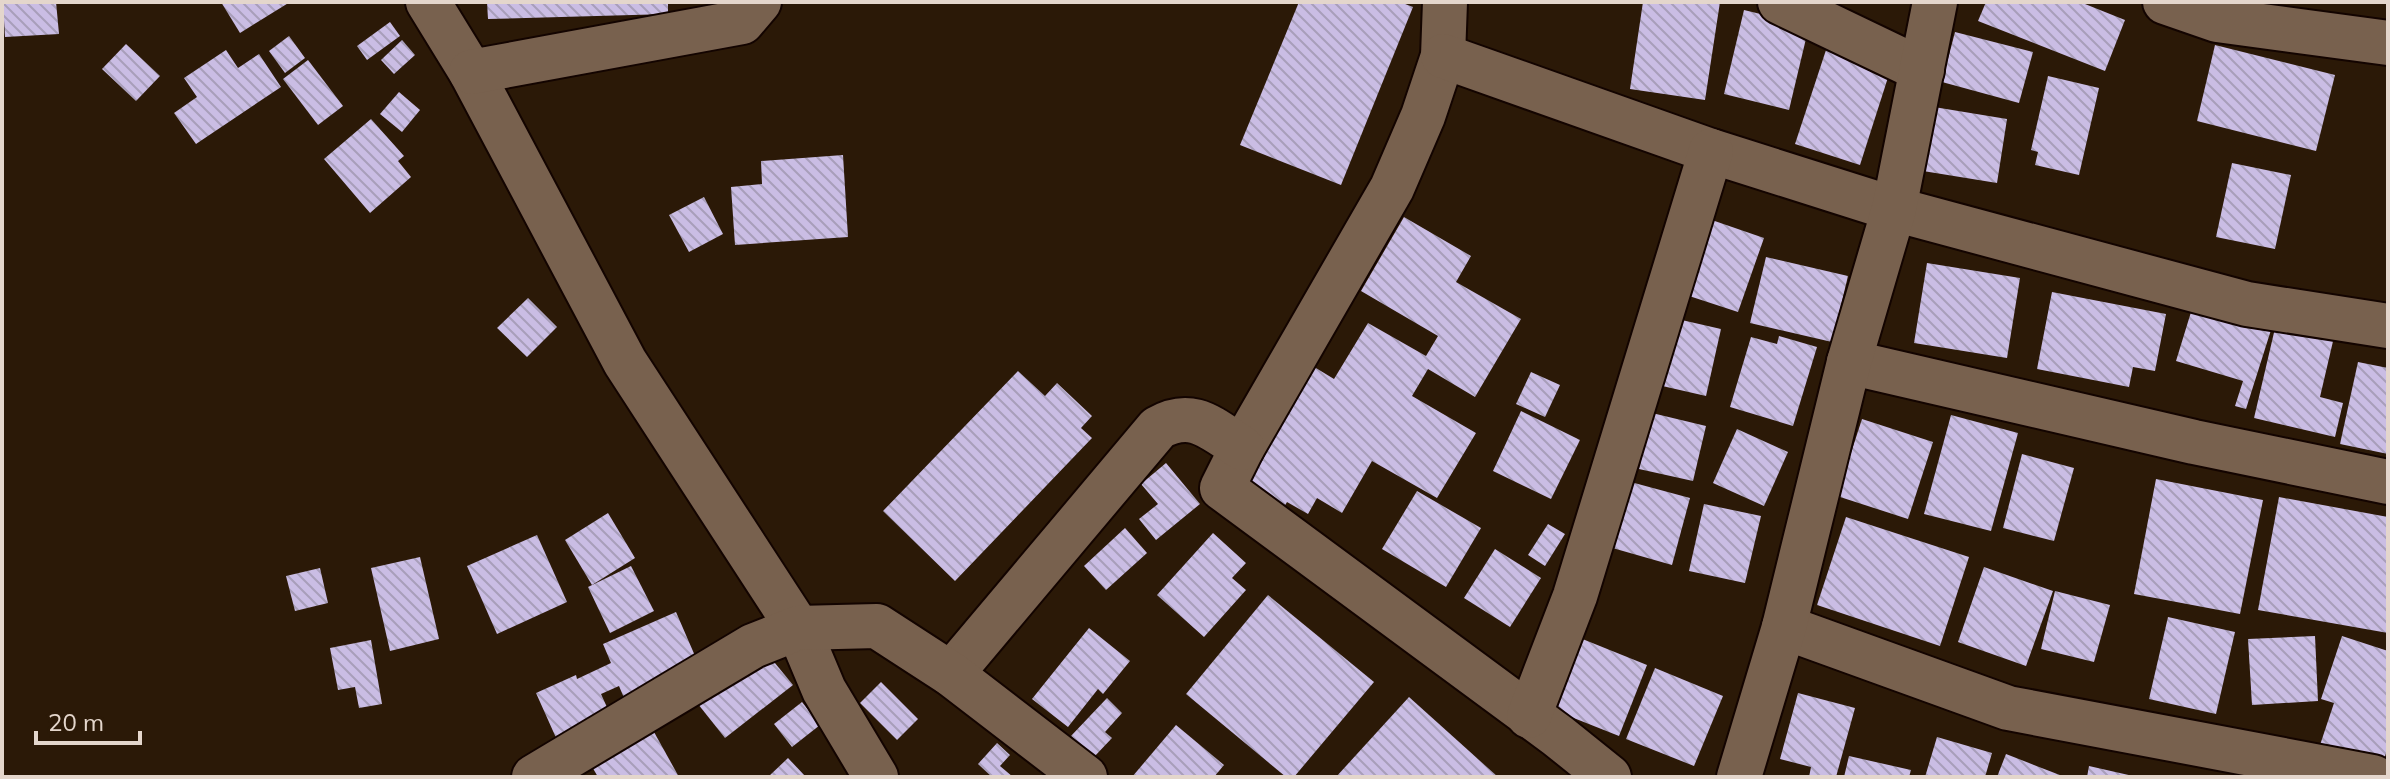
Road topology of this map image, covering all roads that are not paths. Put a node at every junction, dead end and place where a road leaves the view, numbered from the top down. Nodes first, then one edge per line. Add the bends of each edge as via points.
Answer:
1 (428, 2) edge
2 (759, 2) edge
3 (1445, 2) edge
4 (1780, 2) edge
5 (1935, 2) edge
6 (2165, 2) edge
7 (2388, 43) edge
8 (1443, 56) junction
9 (1922, 70) junction
10 (471, 72) junction
11 (1711, 151) junction
12 (1894, 209) junction
13 (2388, 326) edge
14 (1849, 362) junction
15 (1242, 448) junction
16 (2388, 482) edge
17 (1784, 627) junction
18 (798, 628) junction
19 (951, 674) junction
20 (1529, 716) junction
21 (534, 777) edge
22 (876, 777) edge
23 (1085, 777) edge
24 (1609, 777) edge
25 (1739, 777) edge
26 (2373, 777) edge

1 - 10 street
2 - 10 street via 742,22
3 - 8 street
4 - 9 street
5 - 9 street
6 - 7 street via 2217,20
8 - 11 street
8 - 15 street via 1392,188
9 - 12 street
10 - 18 street via 625,362
11 - 12 street
11 - 20 street via 1575,596
12 - 13 street via 2247,304
12 - 14 street
14 - 16 street
14 - 17 street
15 - 19 street via 1198,420 1170,421 1158,428
15 - 20 street via 1222,488
17 - 25 street
17 - 26 street via 2008,708
18 - 19 street via 877,626
18 - 21 street via 753,646
18 - 22 street via 824,690
19 - 23 street
20 - 24 street

